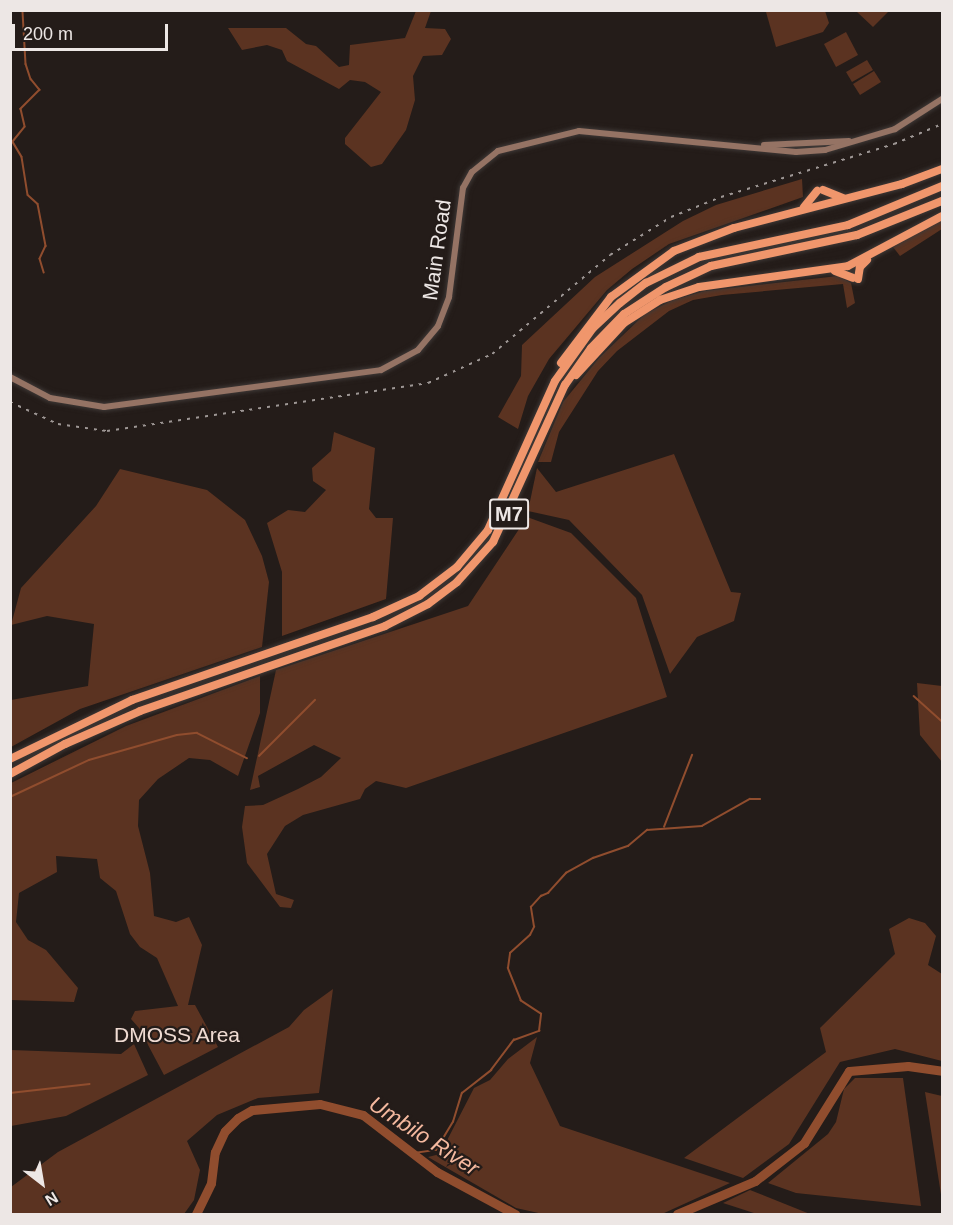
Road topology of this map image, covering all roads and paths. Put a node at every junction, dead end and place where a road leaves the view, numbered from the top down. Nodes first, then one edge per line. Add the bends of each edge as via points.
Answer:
1 (942, 99) edge
2 (942, 169) edge
3 (942, 186) edge
4 (850, 198) junction
5 (942, 201) edge
6 (794, 212) junction
7 (942, 216) edge
8 (875, 254) junction
9 (828, 271) junction
10 (10, 376) edge
11 (565, 385) junction
12 (527, 441) junction
13 (10, 759) edge
14 (10, 774) edge

1 - 10 main road, Main Road via 909,122 869,138 754,146 579,132 513,145 489,156 472,172 463,188 449,297 438,326 418,350 381,370 114,406 50,398
2 - 4 highway
3 - 12 highway, M7 via 889,212 848,225 699,257 646,283 606,315 578,347 555,381
4 - 6 highway
4 - 6 highway via 833,197 820,190 810,203
5 - 11 highway, M7 via 858,235 735,259 686,276 624,314 591,348
6 - 12 highway via 696,241 630,280 597,312 567,352 534,415
7 - 8 highway
8 - 9 highway
8 - 9 highway via 860,267 855,279
9 - 11 highway via 699,287 660,300 624,323
11 - 14 highway, M7 via 501,530 484,554 442,594 385,626 140,711 65,744
12 - 13 highway, M7 via 488,530 457,567 419,596 373,617 132,700

